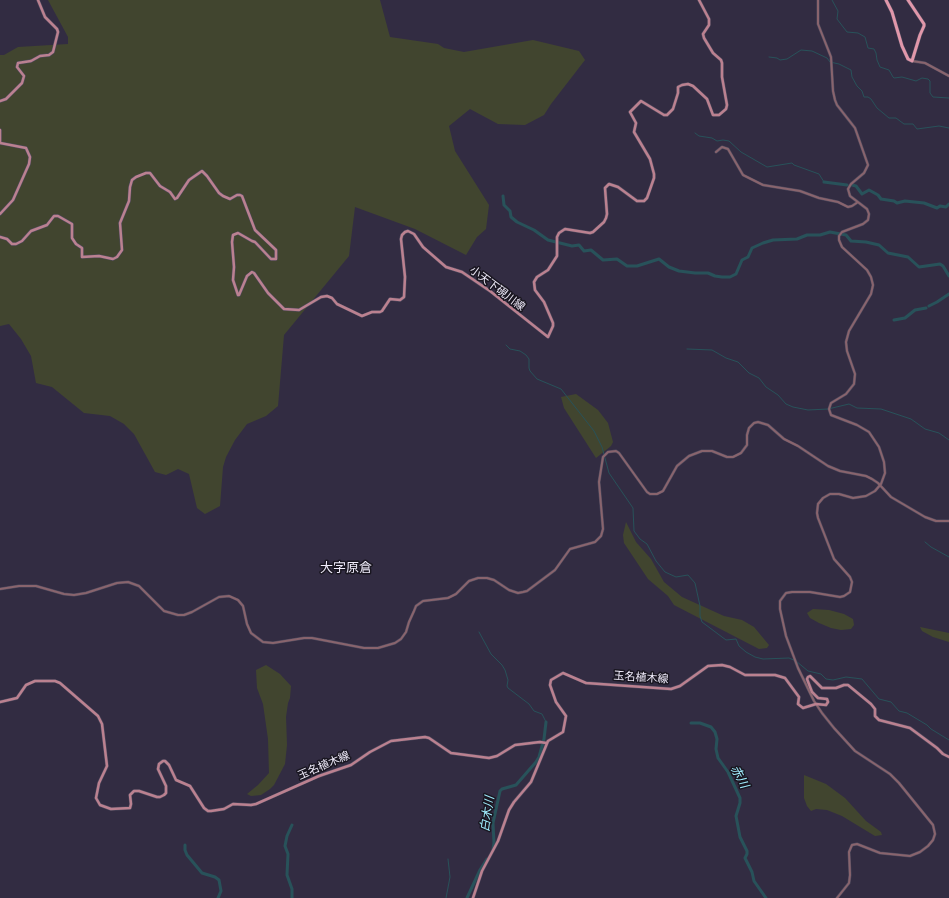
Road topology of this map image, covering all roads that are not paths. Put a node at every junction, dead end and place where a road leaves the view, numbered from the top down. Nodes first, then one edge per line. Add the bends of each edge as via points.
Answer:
1 (38, 0) edge
2 (699, 0) edge
3 (818, 0) edge
4 (886, 0) edge
5 (908, 0) edge
6 (912, 61) junction
7 (949, 76) edge
8 (0, 101) edge
9 (0, 130) edge
10 (716, 152) dead end
11 (858, 202) junction
12 (0, 214) edge
13 (0, 237) edge
14 (880, 486) junction
15 (949, 522) edge
16 (0, 589) edge
17 (0, 702) edge
18 (816, 704) junction
19 (544, 743) junction
20 (949, 757) edge
21 (473, 898) edge
22 (837, 898) edge

1 - 8 main road via 45,16 58,32 53,52 18,63 17,67 24,76 22,83 6,99
2 - 13 main road, 小天下硯川線 via 709,19 704,38 722,64 726,109 719,115 713,115 707,99 688,84 678,87 673,108 667,115 641,101 630,112 636,123 634,132 650,159 654,174 647,198 638,201 618,187 608,184 605,188 607,214 604,222 590,233 561,230 557,237 557,256 548,270 534,282 535,290 544,302 553,323 548,338 490,291 462,272 446,267 408,231 401,239 405,277 404,297 400,300 390,299 380,312 362,316 327,296 299,310 284,309 268,293 254,272 247,276 238,295 233,280 233,234 238,233 255,242 271,259 276,259 276,250 258,233 242,196 230,199 223,196 202,171 189,180 175,199 150,173 132,180 128,204 120,223 122,250 118,257 113,259 100,256 82,257 82,248 72,238 72,224 58,216 54,216 47,225 31,232 16,244
3 - 11 street via 818,24 831,60 835,100 855,128 868,165 864,173 848,186 848,193
4 - 6 main road via 902,46 908,59
5 - 6 main road via 924,24
6 - 7 street via 925,63
9 - 12 main road via 0,143 26,148 30,157 13,200
10 - 11 street via 722,148 728,149 742,175 763,185 800,191 848,207
11 - 14 street via 869,211 868,220 841,233 839,240 842,248 869,273 873,290 849,331 846,342 855,374 854,384 846,394 831,403 829,410 831,415 864,428 873,438 885,468
14 - 15 street via 891,497 924,517
14 - 16 street via 866,476 828,466 762,423 749,428 746,448 736,456 727,457 712,451 702,451 684,459 674,470 663,491 657,494 650,494 644,488 619,453 608,452 603,457 599,482 603,529 595,542 570,549 555,570 527,591 514,592 494,580 483,577 474,579 448,598 423,601 416,606 401,639 378,648 364,648 312,638 263,642 251,633 246,624 243,606 230,596 219,597 192,612 178,615 164,611 139,586 128,582 74,595 36,586
14 - 18 street via 861,497 853,498 835,493 827,495 818,504 817,513 830,552 836,563 850,577 850,592 840,597 818,593 786,593 780,600 784,629 798,668
17 - 19 main road, 玉名植木線 via 17,698 26,686 35,681 55,682 60,683 98,716 102,724 106,766 96,798 100,805 111,809 130,808 130,795 134,791 139,790 157,797 163,796 166,789 158,769 163,761 169,765 176,780 190,786 204,808 211,811 224,809 232,804 256,804 351,765 391,741 425,737 451,753 489,758 515,745
18 - 19 main road, 玉名植木線 via 807,708 801,707 798,704 799,697 783,676 744,675 722,665 708,666 680,686 671,689 586,682 563,673 551,680 550,685 556,702 567,719 562,732
18 - 20 main road via 825,705 828,701 826,698 820,699 815,696 808,677 823,688 848,685 873,706 875,716 879,720 910,728
18 - 22 street via 855,751 899,783 935,830 931,843 914,855 883,853 857,844 852,846 849,852 848,884
19 - 21 main road via 531,782 509,810

